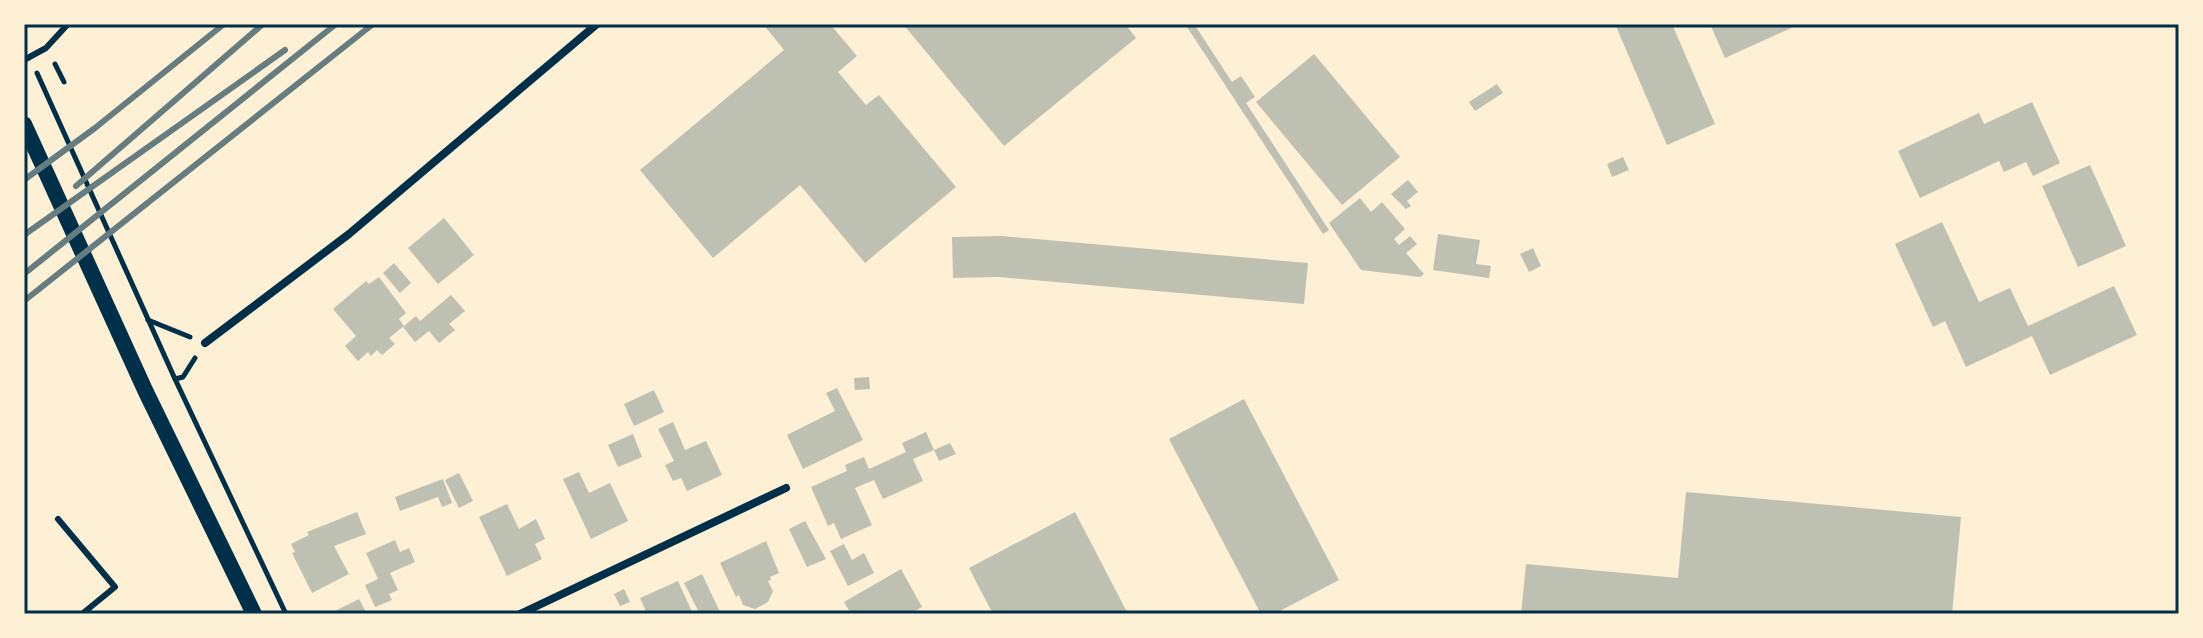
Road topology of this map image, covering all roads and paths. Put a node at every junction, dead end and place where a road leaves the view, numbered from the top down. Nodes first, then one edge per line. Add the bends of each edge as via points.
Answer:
1 (68, 24) edge
2 (597, 24) edge
3 (24, 60) edge
4 (51, 104) dead end
5 (24, 124) edge
6 (148, 320) junction
7 (205, 343) junction
8 (175, 379) junction
9 (786, 488) dead end
10 (58, 519) dead end
11 (82, 614) edge
12 (254, 614) edge
13 (286, 614) edge
14 (520, 614) edge

1 - 3 lane via 46,48
2 - 7 street via 349,234
4 - 6 path
5 - 12 main road
6 - 7 path
6 - 8 path
7 - 8 path via 183,377
8 - 13 path
9 - 14 street
10 - 11 lane via 115,587

